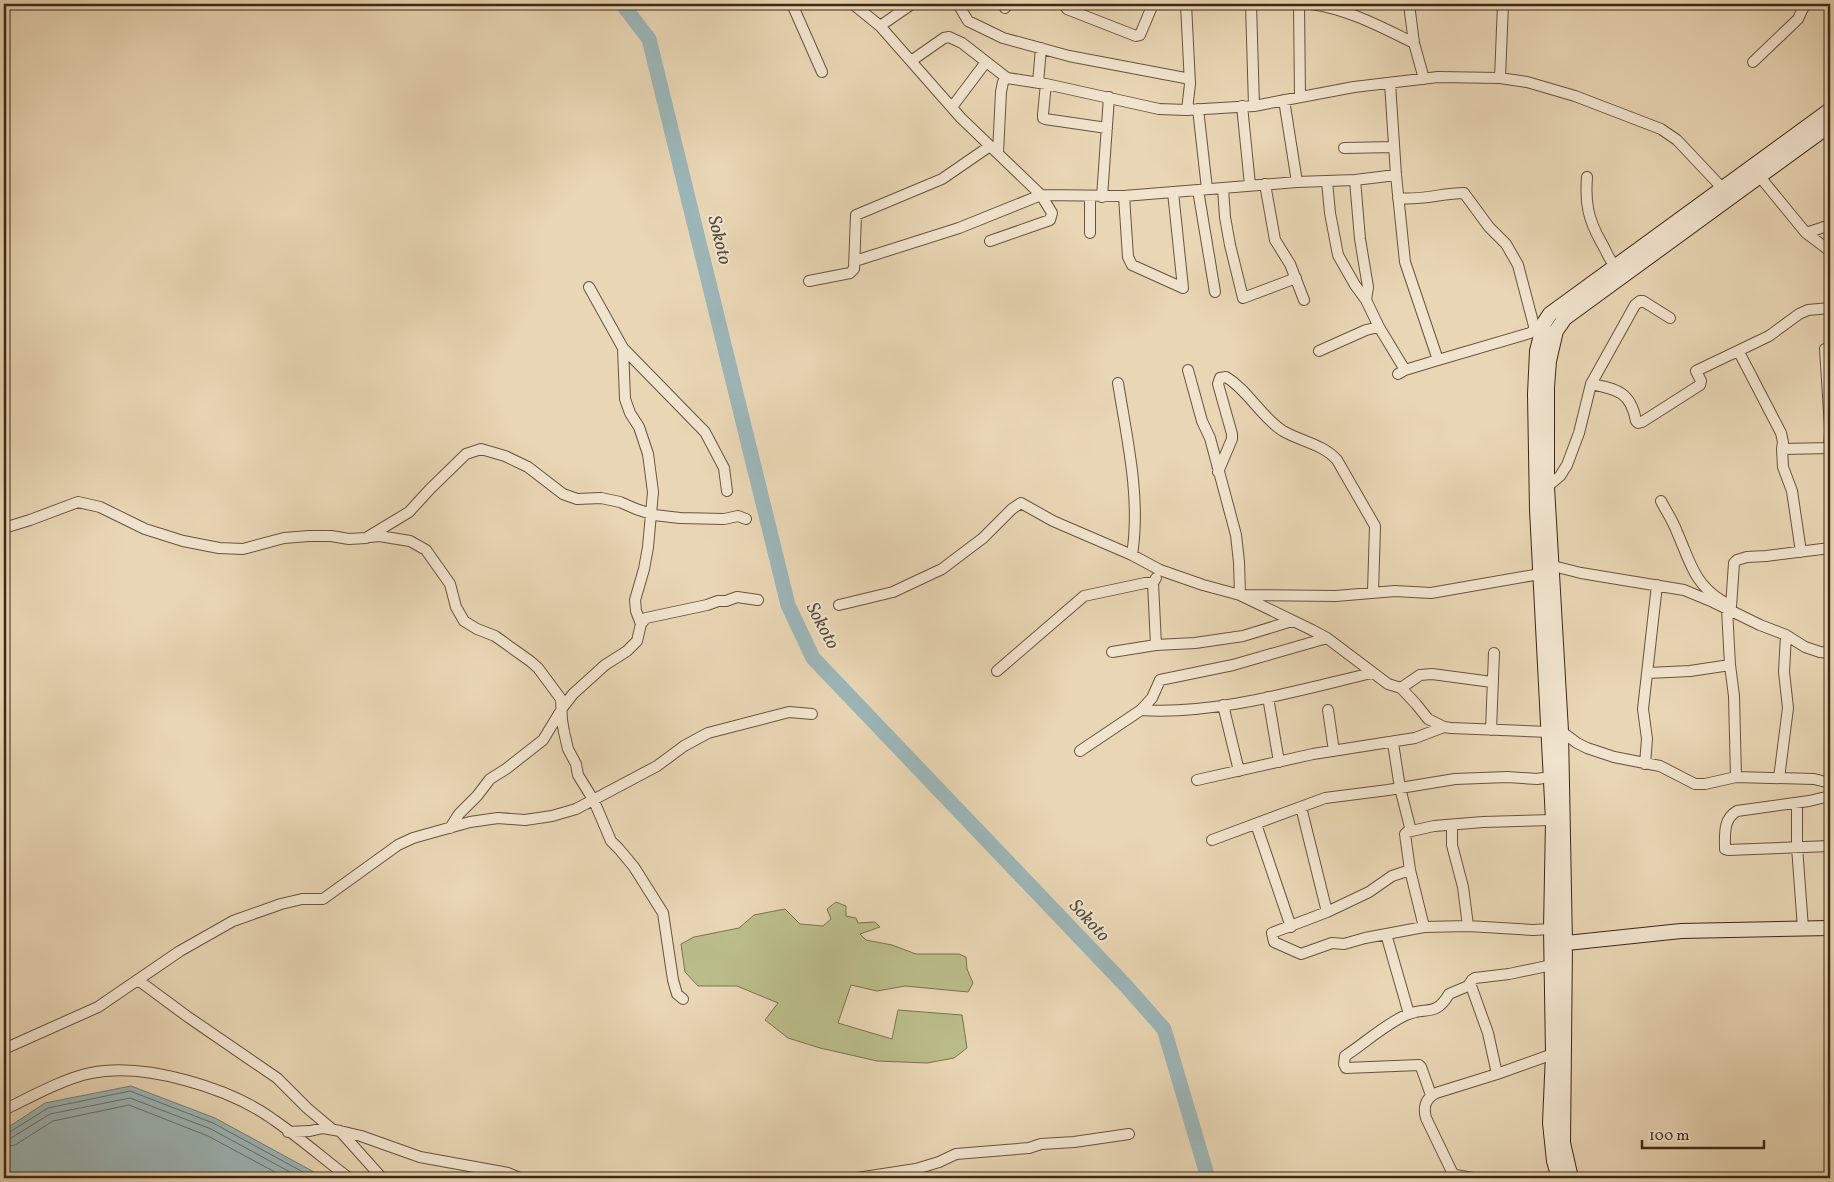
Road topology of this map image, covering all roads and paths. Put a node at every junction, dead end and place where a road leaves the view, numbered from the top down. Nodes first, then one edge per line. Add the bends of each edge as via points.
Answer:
1 (792, 4) edge
2 (853, 4) edge
3 (912, 4) edge
4 (958, 4) edge
5 (1064, 4) edge
6 (1153, 4) edge
7 (1186, 4) edge
8 (1251, 4) edge
9 (1299, 4) edge
10 (1311, 4) edge
11 (1409, 4) edge
12 (1503, 4) edge
13 (1805, 4) edge
14 (880, 26) junction
15 (1414, 43) junction
16 (1041, 48) junction
17 (911, 61) junction
18 (986, 62) junction
19 (1753, 62) dead end
20 (822, 72) dead end
21 (1007, 78) junction
22 (1500, 78) junction
23 (1424, 79) junction
24 (1189, 80) junction
25 (1042, 83) junction
26 (1390, 83) junction
27 (1109, 97) junction
28 (1300, 97) junction
29 (1284, 100) junction
30 (1242, 106) junction
31 (1254, 106) junction
32 (952, 107) junction
33 (1198, 109) junction
34 (1187, 110) junction
35 (1830, 110) edge
36 (1830, 125) edge
37 (1107, 128) junction
38 (1344, 148) dead end
39 (1394, 148) junction
40 (994, 149) junction
41 (1756, 172) junction
42 (1396, 175) junction
43 (1587, 177) dead end
44 (1355, 180) junction
45 (1327, 181) junction
46 (1297, 182) junction
47 (1265, 184) junction
48 (1250, 185) junction
49 (1223, 188) junction
50 (1203, 190) junction
51 (1173, 192) junction
52 (1727, 194) junction
53 (1041, 195) junction
54 (1124, 196) junction
55 (1090, 197) junction
56 (1102, 197) junction
57 (1398, 198) junction
58 (1830, 225) edge
59 (1090, 233) dead end
60 (1806, 233) junction
61 (990, 241) dead end
62 (1830, 250) edge
63 (855, 261) junction
64 (1615, 266) junction
65 (1296, 278) junction
66 (809, 281) dead end
67 (588, 287) dead end
68 (1215, 292) dead end
69 (1304, 300) dead end
70 (1366, 300) junction
71 (1830, 308) edge
72 (1670, 318) dead end
73 (1380, 327) junction
74 (623, 348) junction
75 (1825, 350) dead end
76 (1319, 351) dead end
77 (1736, 352) junction
78 (1438, 360) junction
79 (1188, 370) dead end
80 (1118, 383) dead end
81 (1590, 384) junction
82 (1830, 427) edge
83 (1830, 434) edge
84 (1830, 448) edge
85 (1782, 449) junction
86 (1218, 472) junction
87 (1547, 487) junction
88 (727, 491) dead end
89 (1661, 501) dead end
90 (1543, 510) junction
91 (650, 514) junction
92 (746, 519) dead end
93 (1544, 526) junction
94 (4, 528) edge
95 (366, 538) junction
96 (1830, 548) edge
97 (1800, 552) junction
98 (1132, 554) junction
99 (1552, 566) junction
100 (1160, 570) junction
101 (1540, 574) junction
102 (1153, 583) junction
103 (1657, 585) junction
104 (1373, 592) junction
105 (1240, 595) junction
106 (758, 600) dead end
107 (839, 605) dead end
108 (1729, 608) junction
109 (1292, 621) junction
110 (641, 624) junction
111 (1786, 635) junction
112 (1327, 638) junction
113 (1156, 645) junction
114 (1112, 652) dead end
115 (1494, 653) dead end
116 (1830, 653) edge
117 (1730, 665) junction
118 (997, 671) dead end
119 (1372, 673) junction
120 (1648, 673) junction
121 (1492, 682) junction
122 (1401, 688) junction
123 (1268, 697) junction
124 (1223, 705) junction
125 (563, 707) junction
126 (1141, 710) junction
127 (1328, 710) dead end
128 (812, 714) dead end
129 (1444, 727) junction
130 (1491, 730) junction
131 (1555, 731) junction
132 (1393, 743) junction
133 (1080, 751) dead end
134 (1334, 751) junction
135 (1279, 762) junction
136 (1645, 764) junction
137 (1239, 771) junction
138 (1550, 776) junction
139 (1736, 777) junction
140 (1779, 778) junction
141 (1197, 780) dead end
142 (1830, 783) edge
143 (1400, 788) junction
144 (1830, 796) edge
145 (594, 801) junction
146 (1798, 803) junction
147 (1301, 807) junction
148 (1553, 820) junction
149 (1256, 824) junction
150 (1452, 825) junction
151 (450, 828) junction
152 (1411, 831) junction
153 (1212, 840) dead end
154 (1830, 846) edge
155 (1797, 847) junction
156 (1410, 870) junction
157 (1327, 912) junction
158 (1468, 926) junction
159 (1290, 927) junction
160 (1424, 927) junction
161 (1803, 928) junction
162 (1830, 928) edge
163 (1551, 929) junction
164 (1386, 934) junction
165 (1559, 944) junction
166 (1552, 965) junction
167 (138, 980) junction
168 (1470, 983) junction
169 (683, 999) dead end
170 (1409, 1014) junction
171 (4, 1048) edge
172 (1552, 1054) junction
173 (1496, 1074) junction
174 (1431, 1095) junction
175 (4, 1110) edge
176 (336, 1130) junction
177 (288, 1132) junction
178 (1130, 1134) dead end
179 (905, 1174) edge
180 (349, 1178) edge
181 (382, 1178) edge
182 (520, 1178) edge
183 (857, 1178) edge
184 (1473, 1178) edge
185 (1559, 1178) edge
186 (1571, 1178) edge

1 - 20 street
2 - 14 street
3 - 14 street
4 - 16 street via 968,21 976,26
5 - 6 street via 1067,9 1136,36 1140,35
7 - 24 street
8 - 31 street
9 - 28 street
10 - 15 street via 1358,16
11 - 15 street
12 - 22 street
13 - 19 street via 1798,19
14 - 17 street
15 - 23 street
16 - 24 street
16 - 25 street
17 - 18 street via 946,37 962,43
17 - 32 street
18 - 21 street
18 - 32 street
21 - 25 street
21 - 40 street via 1001,92
22 - 23 street
22 - 52 street via 1575,96 1661,129 1677,140
23 - 26 street
24 - 34 street
25 - 27 street
25 - 37 street via 1043,118
26 - 28 street
26 - 39 street
27 - 34 street via 1159,109
27 - 37 street
28 - 29 street
29 - 31 street
29 - 46 street
30 - 31 street
30 - 33 street
30 - 48 street
32 - 40 street
33 - 34 street
33 - 50 street
35 - 41 street
36 - 41 street
37 - 56 street
38 - 39 street
39 - 42 street
40 - 53 street
40 - 63 street via 942,178 856,215
41 - 52 street
41 - 60 street
42 - 44 street
42 - 57 street
43 - 64 street via 1586,197 1595,232
44 - 45 street
44 - 70 street via 1368,287
45 - 46 street
45 - 70 street via 1338,255
46 - 47 street
47 - 48 street
47 - 65 street via 1275,240
48 - 49 street
49 - 50 street
49 - 65 street via 1230,245 1243,298
50 - 51 street
50 - 68 street
51 - 54 street
51 - 54 street via 1183,288 1130,262
52 - 64 street
52 - 87 street via 1560,323 1552,344 1547,387
53 - 55 street
53 - 61 street via 1052,213 1050,220
53 - 63 street via 959,228
54 - 56 street
55 - 56 street
55 - 59 street
57 - 78 street via 1405,262
57 - 78 street via 1464,193 1506,244 1518,265 1534,326 1530,333
58 - 60 street
60 - 62 street
63 - 66 street via 850,272
64 - 90 street via 1550,314 1540,334 1535,394
65 - 69 street
67 - 74 street
70 - 73 street
71 - 77 street via 1799,314 1769,336
72 - 81 street via 1640,301
73 - 76 street
73 - 78 street via 1402,372
74 - 88 street via 705,432 724,468
74 - 91 street via 625,399 648,454 653,492
75 - 82 street
77 - 81 street via 1696,371 1700,385 1638,423 1627,396
77 - 85 street via 1740,354 1778,427
79 - 86 street
80 - 98 street via 1134,495
81 - 87 street via 1574,449 1560,476
83 - 84 street
84 - 85 street
85 - 97 street via 1783,467 1794,501
86 - 104 street via 1232,439 1218,384 1220,378 1226,377 1282,430 1324,449 1337,460 1375,526
86 - 105 street via 1236,535
87 - 90 street
89 - 108 street via 1694,573 1703,586
90 - 93 street
91 - 92 street via 680,518 724,519 738,516
91 - 95 street via 620,502 601,498 577,499 563,494 528,467 481,449 466,454 409,512
91 - 110 street via 647,554 635,600
93 - 99 street
93 - 101 street
94 - 95 street via 78,502 100,507 145,529 219,548 243,549 284,538 309,536
95 - 125 street via 379,536 410,541 426,550 450,584 456,607 464,621 494,636 530,661 562,699
96 - 97 street
97 - 108 street via 1737,560
98 - 100 street
98 - 107 street via 1053,521 1021,503 942,569 893,592
99 - 103 street
99 - 131 street
100 - 102 street
100 - 105 street
101 - 104 street via 1439,592
101 - 131 street
102 - 113 street
102 - 118 street via 1084,596
103 - 108 street via 1684,590
103 - 120 street
104 - 105 street via 1336,596
105 - 109 street
106 - 110 street via 737,597 646,618
108 - 111 street
108 - 117 street
109 - 112 street
109 - 113 street via 1243,636
110 - 125 street via 637,641 605,665
111 - 116 street via 1805,647
111 - 140 street via 1784,672 1788,708
112 - 119 street
112 - 126 street via 1233,665 1160,680 1152,698
113 - 114 street
115 - 121 street
117 - 120 street
117 - 139 street
119 - 122 street
119 - 123 street
120 - 136 street via 1643,709 1647,739
121 - 122 street via 1432,674 1420,676
121 - 130 street
122 - 129 street via 1428,720
123 - 124 street
123 - 135 street
124 - 126 street via 1180,711
124 - 137 street
125 - 145 street via 562,720 568,749 578,775
125 - 151 street via 543,740 490,778
126 - 133 street
127 - 134 street
128 - 145 street via 789,712 708,733
129 - 130 street
129 - 132 street
130 - 131 street
131 - 136 street via 1614,758
131 - 138 street
131 - 165 street
132 - 134 street
132 - 143 street
134 - 135 street
135 - 137 street
136 - 139 street via 1660,766 1695,784
137 - 141 street
138 - 143 street via 1537,779 1455,779
138 - 148 street
139 - 140 street
140 - 142 street
143 - 147 street via 1326,798
143 - 152 street
144 - 146 street
145 - 151 street via 552,816 525,820 498,818
145 - 169 street via 611,841 634,867 662,913 673,980 677,994
146 - 155 street
146 - 155 street via 1737,811 1728,818 1725,831 1726,850
147 - 149 street
147 - 157 street
148 - 150 street
148 - 163 street
149 - 153 street
149 - 159 street
150 - 152 street
150 - 158 street via 1452,845 1463,887
151 - 167 street via 398,844 323,899 281,904 233,921
152 - 156 street via 1406,834
154 - 155 street
155 - 161 street
156 - 157 street via 1392,876 1369,892
156 - 160 street
157 - 159 street
158 - 160 street
158 - 163 street
159 - 164 street via 1272,933 1274,942 1299,954 1322,945 1344,944
160 - 164 street
161 - 162 street
161 - 165 street via 1681,931
163 - 165 street
164 - 170 street
165 - 166 street
165 - 186 street via 1563,1129 1565,1158
166 - 168 street via 1475,978
166 - 172 street
167 - 171 street via 98,1007
167 - 176 street via 277,1078 307,1108
168 - 170 street via 1448,994 1438,1008
168 - 173 street via 1488,1033
170 - 174 street via 1345,1056 1344,1064 1346,1068 1419,1065
172 - 173 street
172 - 185 street via 1550,1123
173 - 174 street
174 - 184 street via 1424,1109 1426,1118 1452,1172
175 - 177 street via 90,1073 129,1070 204,1086 241,1100
176 - 177 street via 323,1128
176 - 181 street
176 - 182 street via 420,1157
177 - 180 street
178 - 179 street via 956,1154
179 - 183 street

